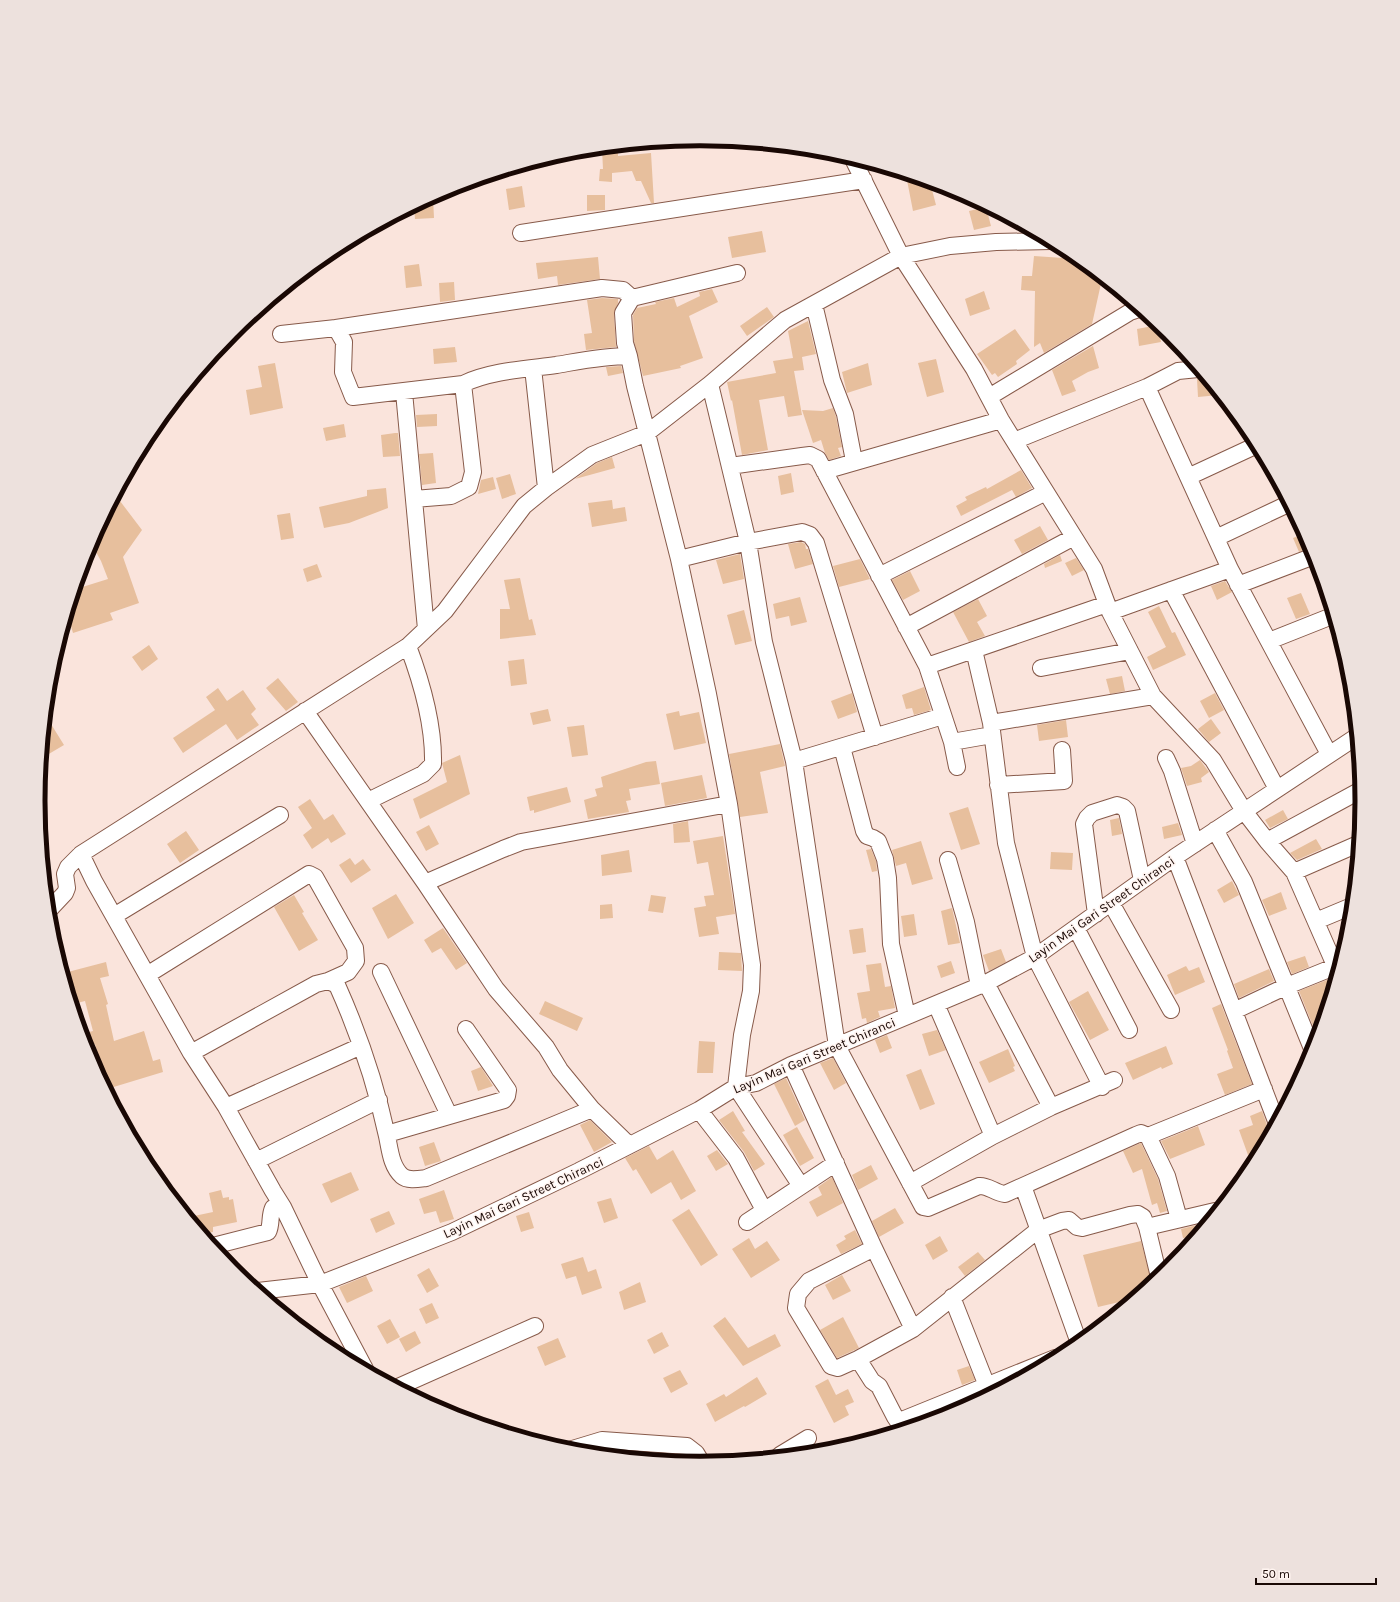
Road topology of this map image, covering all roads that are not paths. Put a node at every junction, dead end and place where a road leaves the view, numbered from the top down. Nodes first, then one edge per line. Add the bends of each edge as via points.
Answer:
1 (856, 165) edge
2 (864, 180) junction
3 (521, 233) dead end
4 (1040, 241) edge
5 (901, 256) junction
6 (737, 273) dead end
7 (632, 298) junction
8 (814, 304) junction
9 (1134, 311) edge
10 (336, 328) junction
11 (281, 334) dead end
12 (629, 356) junction
13 (533, 368) junction
14 (1193, 370) edge
15 (463, 384) junction
16 (710, 384) junction
17 (1147, 387) junction
18 (404, 392) junction
19 (989, 397) junction
20 (1002, 420) junction
21 (647, 433) junction
22 (1014, 441) junction
23 (1251, 448) edge
24 (854, 461) junction
25 (730, 466) junction
26 (824, 471) junction
27 (1188, 477) junction
28 (546, 488) junction
29 (1046, 492) junction
30 (414, 499) junction
31 (1284, 506) edge
32 (1074, 537) junction
33 (1216, 538) junction
34 (748, 542) junction
35 (1308, 558) edge
36 (679, 559) junction
37 (1230, 569) junction
38 (879, 576) junction
39 (1238, 585) junction
40 (1171, 590) junction
41 (1109, 608) junction
42 (1329, 617) edge
43 (906, 627) junction
44 (426, 629) junction
45 (1269, 641) junction
46 (408, 646) junction
47 (974, 650) junction
48 (1130, 651) junction
49 (927, 666) junction
50 (1041, 668) dead end
51 (1153, 696) junction
52 (306, 711) junction
53 (943, 716) junction
54 (991, 729) junction
55 (875, 737) junction
56 (1352, 740) edge
57 (952, 742) junction
58 (842, 747) junction
59 (1062, 750) dead end
60 (1330, 754) junction
61 (1166, 758) dead end
62 (794, 761) junction
63 (957, 766) dead end
64 (998, 785) junction
65 (1277, 789) junction
66 (1355, 793) edge
67 (368, 801) junction
68 (729, 804) junction
69 (1244, 811) junction
70 (280, 814) dead end
71 (1215, 830) junction
72 (1267, 841) junction
73 (1195, 844) junction
74 (1354, 846) edge
75 (81, 854) junction
76 (1175, 857) junction
77 (948, 860) dead end
78 (1294, 872) junction
79 (1142, 880) junction
80 (425, 883) junction
81 (1111, 903) junction
82 (54, 905) edge
83 (1345, 909) edge
84 (1096, 914) junction
85 (114, 916) junction
86 (1316, 921) junction
87 (1076, 928) junction
88 (1034, 957) junction
89 (1335, 962) edge
90 (1334, 968) edge
91 (381, 972) dead end
92 (146, 975) junction
93 (328, 981) junction
94 (982, 984) junction
95 (1287, 986) junction
96 (936, 1004) junction
97 (1171, 1010) dead end
98 (1234, 1011) junction
99 (907, 1016) junction
100 (466, 1029) dead end
101 (1129, 1030) dead end
102 (1309, 1041) edge
103 (362, 1046) junction
104 (837, 1046) junction
105 (191, 1053) junction
106 (791, 1065) junction
107 (736, 1087) junction
108 (1264, 1089) junction
109 (379, 1100) junction
110 (226, 1107) junction
111 (1051, 1108) junction
112 (592, 1109) junction
113 (699, 1110) junction
114 (449, 1115) junction
115 (1274, 1116) edge
116 (387, 1134) junction
117 (993, 1136) junction
118 (1148, 1136) junction
119 (629, 1145) junction
120 (256, 1161) junction
121 (836, 1162) junction
122 (910, 1184) junction
123 (801, 1186) junction
124 (1022, 1186) junction
125 (283, 1207) junction
126 (764, 1210) junction
127 (1207, 1215) edge
128 (1179, 1218) junction
129 (747, 1222) dead end
130 (1147, 1227) junction
131 (1038, 1230) junction
132 (219, 1245) edge
133 (874, 1248) junction
134 (1157, 1269) edge
135 (320, 1284) junction
136 (264, 1289) edge
137 (952, 1297) junction
138 (535, 1326) dead end
139 (913, 1329) junction
140 (1076, 1337) edge
141 (858, 1359) junction
142 (361, 1361) edge
143 (1015, 1374) edge
144 (403, 1385) edge
145 (987, 1386) junction
146 (808, 1438) dead end
147 (585, 1445) edge
148 (789, 1449) edge
149 (698, 1456) edge

1 - 2 street
2 - 3 street
2 - 5 street
4 - 5 street via 950,246
5 - 8 street
5 - 19 street via 974,369
6 - 7 street
7 - 10 street via 622,290 602,288
7 - 12 street via 623,313 625,342
8 - 16 street via 785,320
8 - 24 street via 832,380 845,414
9 - 19 street
10 - 11 street
10 - 18 street via 344,342 343,372 353,397
12 - 13 street
12 - 21 street
13 - 15 street via 477,377
13 - 28 street
14 - 17 street via 1178,371
15 - 18 street
15 - 30 street via 473,472 470,487 452,496
16 - 21 street
16 - 25 street
17 - 22 street
17 - 27 street
18 - 30 street
19 - 20 street
20 - 22 street
20 - 24 street
21 - 28 street via 592,455
21 - 36 street
22 - 29 street
23 - 27 street
24 - 26 street
25 - 26 street via 810,455 818,459
25 - 34 street
26 - 38 street
27 - 33 street
28 - 44 street via 524,506 445,611
29 - 32 street
29 - 38 street
30 - 44 street
31 - 33 street
32 - 41 street via 1094,569
32 - 43 street
33 - 37 street
34 - 36 street
34 - 55 street via 802,532 810,535 816,543
34 - 62 street via 764,642
35 - 39 street
36 - 68 street
37 - 39 street
37 - 40 street
38 - 43 street
39 - 45 street
40 - 41 street
40 - 65 street
41 - 47 street
41 - 48 street
42 - 45 street
43 - 49 street
44 - 46 street
45 - 60 street
46 - 52 street
46 - 67 street via 419,674 434,743 433,764 423,774
47 - 49 street
47 - 54 street
48 - 50 street
48 - 51 street
49 - 53 street
51 - 54 street
51 - 69 street via 1213,760
52 - 67 street
52 - 75 street
53 - 55 street
53 - 57 street
54 - 57 street
54 - 64 street
55 - 58 street
56 - 60 street, Layin Mai Gari Street Chiranci
57 - 63 street
58 - 62 street
58 - 99 street via 864,832 866,836 878,841 885,859 891,944
59 - 64 street via 1064,781
60 - 65 street, Layin Mai Gari Street Chiranci
61 - 73 street
62 - 104 street
64 - 88 street via 1006,843
65 - 69 street, Layin Mai Gari Street Chiranci
66 - 72 street
67 - 80 street
68 - 80 street via 521,842
68 - 107 street via 752,965 751,991 742,1035
69 - 71 street, Layin Mai Gari Street Chiranci
69 - 72 street
70 - 85 street
71 - 73 street, Layin Mai Gari Street Chiranci
71 - 95 street via 1244,882
72 - 78 street
73 - 76 street, Layin Mai Gari Street Chiranci
74 - 78 street
75 - 82 street via 68,867 65,874 66,893
75 - 85 street
76 - 79 street, Layin Mai Gari Street Chiranci
76 - 98 street
77 - 94 street
78 - 86 street
79 - 81 street, Layin Mai Gari Street Chiranci
79 - 84 street via 1127,811 1117,805 1092,813 1084,824
80 - 112 street via 496,989 546,1047 560,1070
81 - 84 street, Layin Mai Gari Street Chiranci
81 - 97 street
83 - 86 street
84 - 87 street, Layin Mai Gari Street Chiranci
85 - 92 street
86 - 89 street
87 - 88 street, Layin Mai Gari Street Chiranci
87 - 101 street
88 - 94 street, Layin Mai Gari Street Chiranci
88 - 111 street via 1108,1083
90 - 95 street
91 - 114 street
92 - 93 street via 309,874 315,877 355,948 356,961 348,972
92 - 105 street
93 - 103 street via 337,985
93 - 105 street via 316,984
94 - 96 street, Layin Mai Gari Street Chiranci
94 - 111 street
95 - 98 street
95 - 102 street
96 - 99 street, Layin Mai Gari Street Chiranci
96 - 117 street
98 - 108 street
99 - 104 street, Layin Mai Gari Street Chiranci
100 - 114 street via 508,1090 508,1096 504,1100
103 - 109 street
103 - 110 street
104 - 106 street, Layin Mai Gari Street Chiranci
104 - 122 street
105 - 110 street
106 - 107 street, Layin Mai Gari Street Chiranci via 756,1083
106 - 121 street
107 - 113 street, Layin Mai Gari Street Chiranci
107 - 123 street
108 - 115 street
108 - 118 street
109 - 116 street
109 - 120 street
110 - 120 street
111 - 117 street
112 - 116 street via 426,1178 413,1180 403,1176 393,1163
112 - 119 street
113 - 119 street, Layin Mai Gari Street Chiranci
113 - 126 street via 736,1158
114 - 116 street
117 - 122 street
118 - 124 street via 1136,1135
118 - 128 street via 1167,1176
119 - 135 street, Layin Mai Gari Street Chiranci via 452,1232
120 - 125 street
121 - 123 street
121 - 133 street
122 - 124 street via 923,1207 928,1208 979,1186 985,1185 997,1193 1005,1194
123 - 126 street
124 - 131 street
125 - 132 street via 272,1208 268,1232
125 - 135 street
126 - 129 street
127 - 128 street
128 - 130 street
130 - 131 street via 1143,1217 1138,1214 1082,1228 1076,1227 1069,1220 1062,1221
130 - 134 street
131 - 137 street
131 - 140 street
133 - 139 street
133 - 141 street via 809,1281 798,1294 796,1308 831,1366 838,1368
135 - 136 street, Layin Mai Gari Street Chiranci
135 - 142 street
137 - 139 street
137 - 145 street
138 - 144 street
139 - 141 street
141 - 145 street via 872,1381 879,1386 897,1420
143 - 145 street
146 - 148 street
147 - 149 street via 602,1440 687,1446

